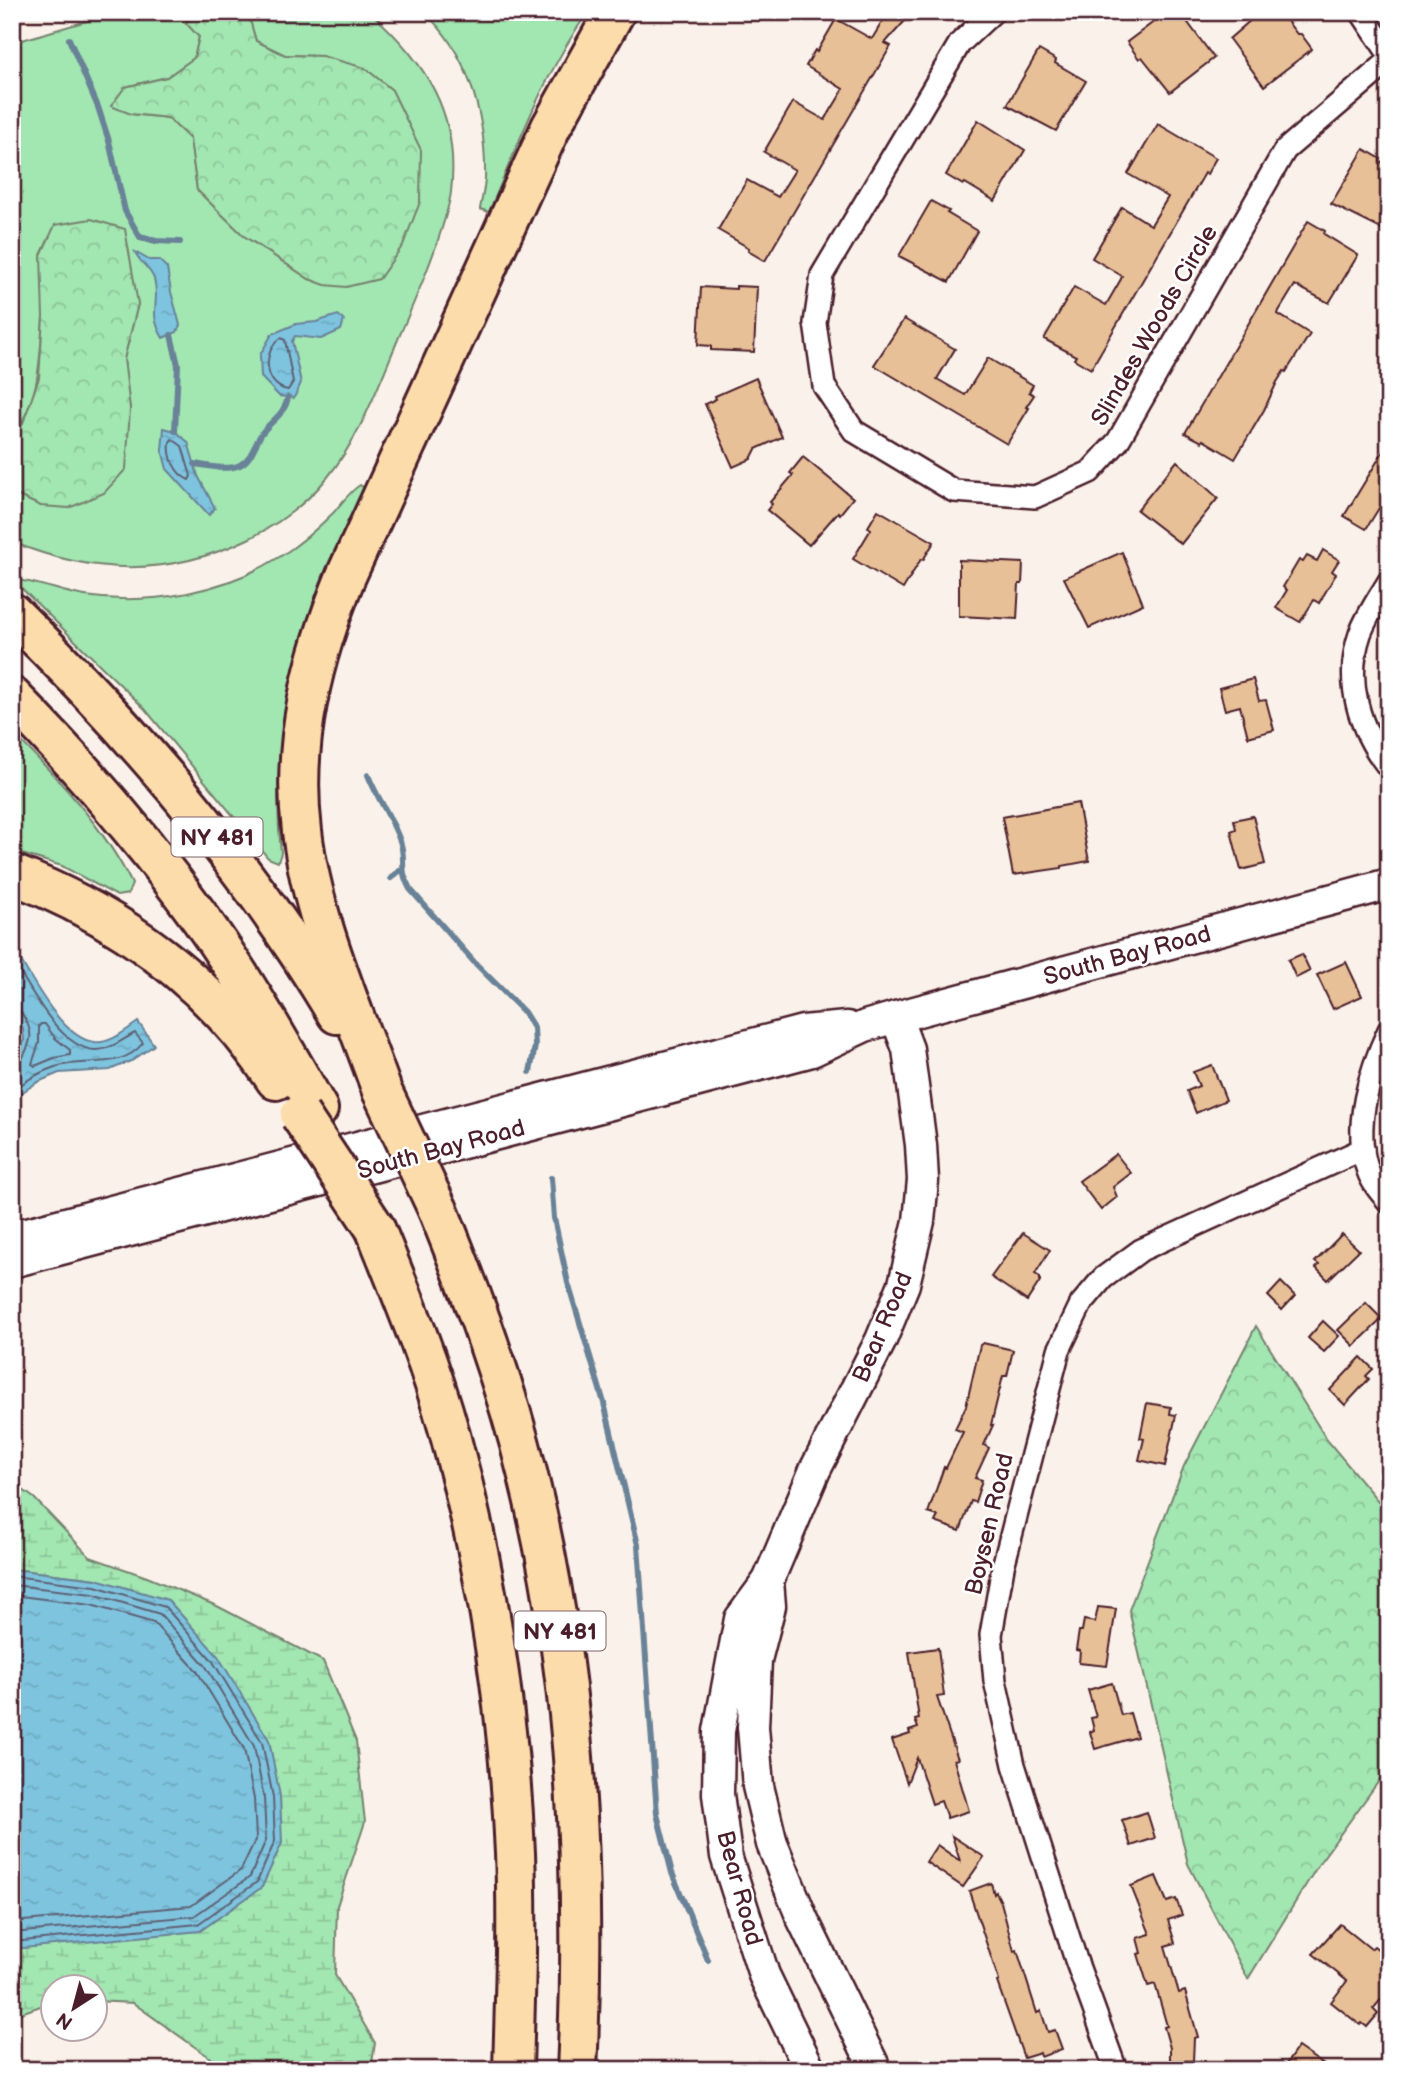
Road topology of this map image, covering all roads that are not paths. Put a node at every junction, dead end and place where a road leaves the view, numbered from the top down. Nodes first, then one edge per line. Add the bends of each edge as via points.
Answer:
1 (615, 12) edge
2 (993, 12) edge
3 (1361, 12) edge
4 (1389, 54) edge
5 (1389, 61) edge
6 (1389, 581) edge
7 (12, 613) edge
8 (12, 697) edge
9 (1389, 768) edge
10 (12, 874) edge
11 (1389, 884) edge
12 (896, 1017) junction
13 (865, 1026) junction
14 (1389, 1030) edge
15 (383, 1091) junction
16 (309, 1112) junction
17 (1363, 1149) junction
18 (1389, 1202) edge
19 (12, 1237) edge
20 (12, 1262) edge
21 (768, 1581) junction
22 (513, 2070) edge
23 (577, 2070) edge
24 (810, 2070) edge
25 (876, 2070) edge
26 (1116, 2070) edge

1 - 15 highway via 551,127 346,576 322,638 307,696 299,779 307,860 325,929
2 - 5 street, Slindes Woods Circle via 960,43 822,275 815,323 824,386 854,431 954,491 1035,497 1090,472 1118,441 1285,150
3 - 4 street
6 - 9 street via 1360,636 1352,677 1367,733
7 - 15 highway, NY 481 via 136,741 228,852 312,971
8 - 16 highway, NY 481 via 117,811 194,910 243,983
10 - 16 highway via 99,914 189,978
11 - 12 street, South Bay Road
12 - 13 street, South Bay Road
12 - 21 street, Bear Road via 908,1049 921,1145 919,1221 904,1284 881,1340 815,1470
13 - 19 street, South Bay Road via 803,1031
13 - 20 street, South Bay Road via 812,1051
14 - 17 street via 1375,1059 1364,1108
15 - 23 highway, NY 481, bridge via 438,1210 509,1405 558,1617 579,1846
16 - 22 highway, NY 481, bridge via 375,1228 426,1361 449,1430 482,1570 504,1711 515,1855
17 - 18 street via 1368,1171
17 - 26 street, Boysen Road via 1141,1251 1102,1278 1081,1304 1059,1350 1003,1567 991,1635 995,1681 1014,1765
21 - 24 street, Bear Road via 740,1619 719,1731 718,1794 726,1856 764,1975
21 - 25 street, Bear Road via 770,1606 755,1674 758,1786 772,1844 802,1918

